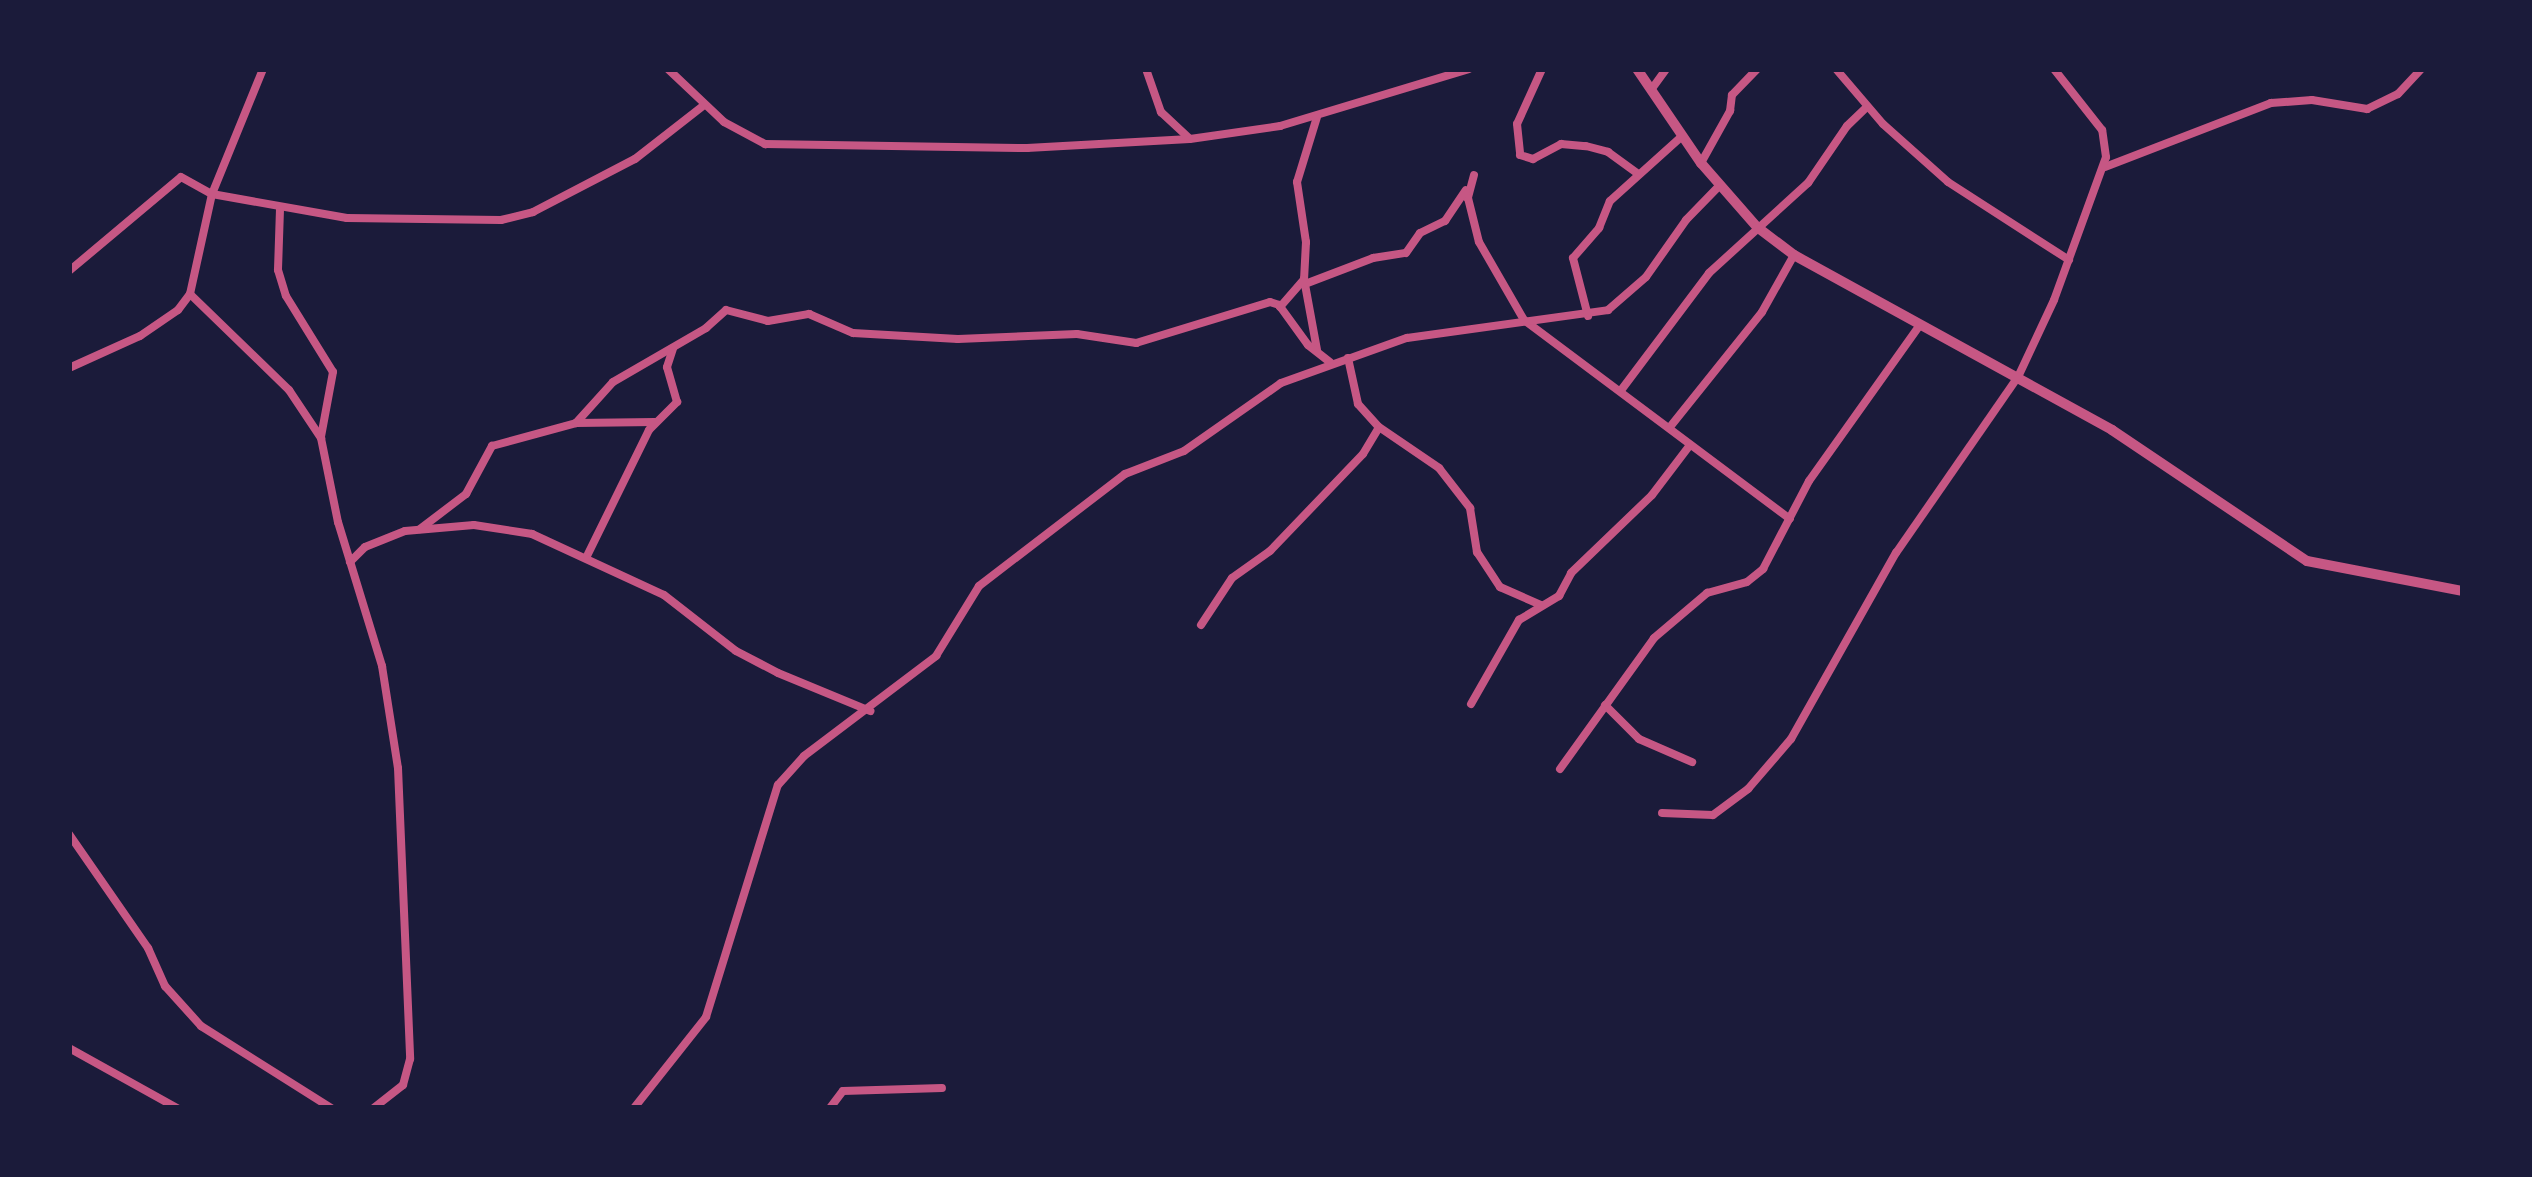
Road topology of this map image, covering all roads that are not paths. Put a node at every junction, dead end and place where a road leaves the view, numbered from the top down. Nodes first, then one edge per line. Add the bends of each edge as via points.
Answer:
1 (263, 69) edge
2 (668, 69) edge
3 (1146, 69) edge
4 (1469, 69) edge
5 (1542, 69) edge
6 (1636, 69) edge
7 (1666, 69) edge
8 (1756, 69) edge
9 (1836, 69) edge
10 (2054, 69) edge
11 (2421, 69) edge
12 (1651, 91) junction
13 (704, 105) junction
14 (1867, 107) junction
15 (1317, 117) junction
16 (1681, 137) junction
17 (1190, 139) junction
18 (1701, 163) junction
19 (2104, 168) junction
20 (1639, 174) junction
21 (1474, 175) dead end
22 (1720, 185) junction
23 (1468, 187) junction
24 (212, 194) junction
25 (280, 208) junction
26 (1757, 227) junction
27 (1794, 255) junction
28 (2069, 260) junction
29 (69, 271) edge
30 (1305, 282) junction
31 (190, 294) junction
32 (1280, 307) junction
33 (1588, 316) junction
34 (1524, 320) junction
35 (1920, 325) junction
36 (674, 346) junction
37 (1319, 357) junction
38 (1348, 358) junction
39 (1331, 362) junction
40 (69, 368) edge
41 (2018, 377) junction
42 (1622, 389) junction
43 (655, 422) junction
44 (576, 423) junction
45 (1379, 427) junction
46 (1670, 427) junction
47 (321, 438) junction
48 (1690, 444) junction
49 (1790, 519) junction
50 (420, 529) junction
51 (586, 558) junction
52 (349, 563) junction
53 (2463, 591) edge
54 (1543, 605) junction
55 (1201, 626) dead end
56 (1471, 704) dead end
57 (1605, 705) junction
58 (869, 711) junction
59 (1692, 762) dead end
60 (1560, 770) dead end
61 (1662, 813) dead end
62 (69, 834) edge
63 (70, 1049) edge
64 (942, 1088) dead end
65 (177, 1108) edge
66 (331, 1108) edge
67 (374, 1108) edge
68 (634, 1108) edge
69 (830, 1108) edge

1 - 24 street
2 - 13 street
3 - 17 street via 1161,112
4 - 15 street
5 - 20 street via 1517,124 1520,155 1586,146
6 - 12 street
7 - 12 street
8 - 18 street via 1732,95
9 - 14 street
10 - 19 street via 2102,130
11 - 19 street via 2398,94 2367,110 2299,99 2271,103
12 - 16 street
13 - 17 street via 747,138 788,146 1028,148
13 - 25 street via 635,159 517,217 347,218
14 - 26 street via 1808,183
14 - 28 street via 1948,182
15 - 17 street
15 - 30 street via 1298,182
16 - 18 street
16 - 20 street
18 - 22 street
19 - 28 street
20 - 33 street via 1610,201 1600,228 1573,258
21 - 23 street
22 - 26 street
22 - 33 street via 1646,277 1608,310
23 - 30 street via 1445,221 1420,233 1406,253
23 - 34 street via 1479,242
24 - 25 street
24 - 29 street via 179,178
24 - 31 street
25 - 47 street via 278,270 286,296 333,372
26 - 27 street
26 - 42 street via 1709,273
27 - 35 street
27 - 46 street via 1762,312
28 - 41 street
30 - 32 street
30 - 37 street
31 - 40 street via 140,336
31 - 47 street via 289,391
32 - 36 street via 1260,303 1136,343 1077,334 853,333 809,314 768,321 726,310
32 - 37 street
33 - 34 street
34 - 38 street via 1407,338
34 - 42 street
35 - 41 street
35 - 49 street
36 - 43 street via 667,368 679,398
36 - 44 street via 613,382
37 - 39 street
38 - 39 street
38 - 45 street via 1351,390
39 - 58 street via 1258,396 1184,451 1125,474 1029,545 979,586 936,656
41 - 53 street via 2307,561
41 - 61 street via 1885,570 1791,740 1713,815
42 - 46 street
43 - 44 street
43 - 51 street
44 - 50 street via 492,446 466,494
45 - 54 street via 1438,468 1470,508 1477,552 1500,587
45 - 55 street via 1270,551 1232,578
46 - 48 street
47 - 52 street
48 - 49 street
48 - 54 street via 1652,495 1571,573 1564,592
49 - 57 street via 1763,569 1707,593 1654,638
50 - 51 street via 511,529
50 - 52 street via 385,536
51 - 58 street via 664,596 736,650
52 - 67 street via 382,666 401,817 410,1059 403,1085
54 - 56 street via 1519,620
57 - 59 street via 1639,739
57 - 60 street
58 - 68 street via 803,756 778,785 706,1017
62 - 66 street via 165,986 201,1027
63 - 65 street
64 - 69 street via 843,1091

